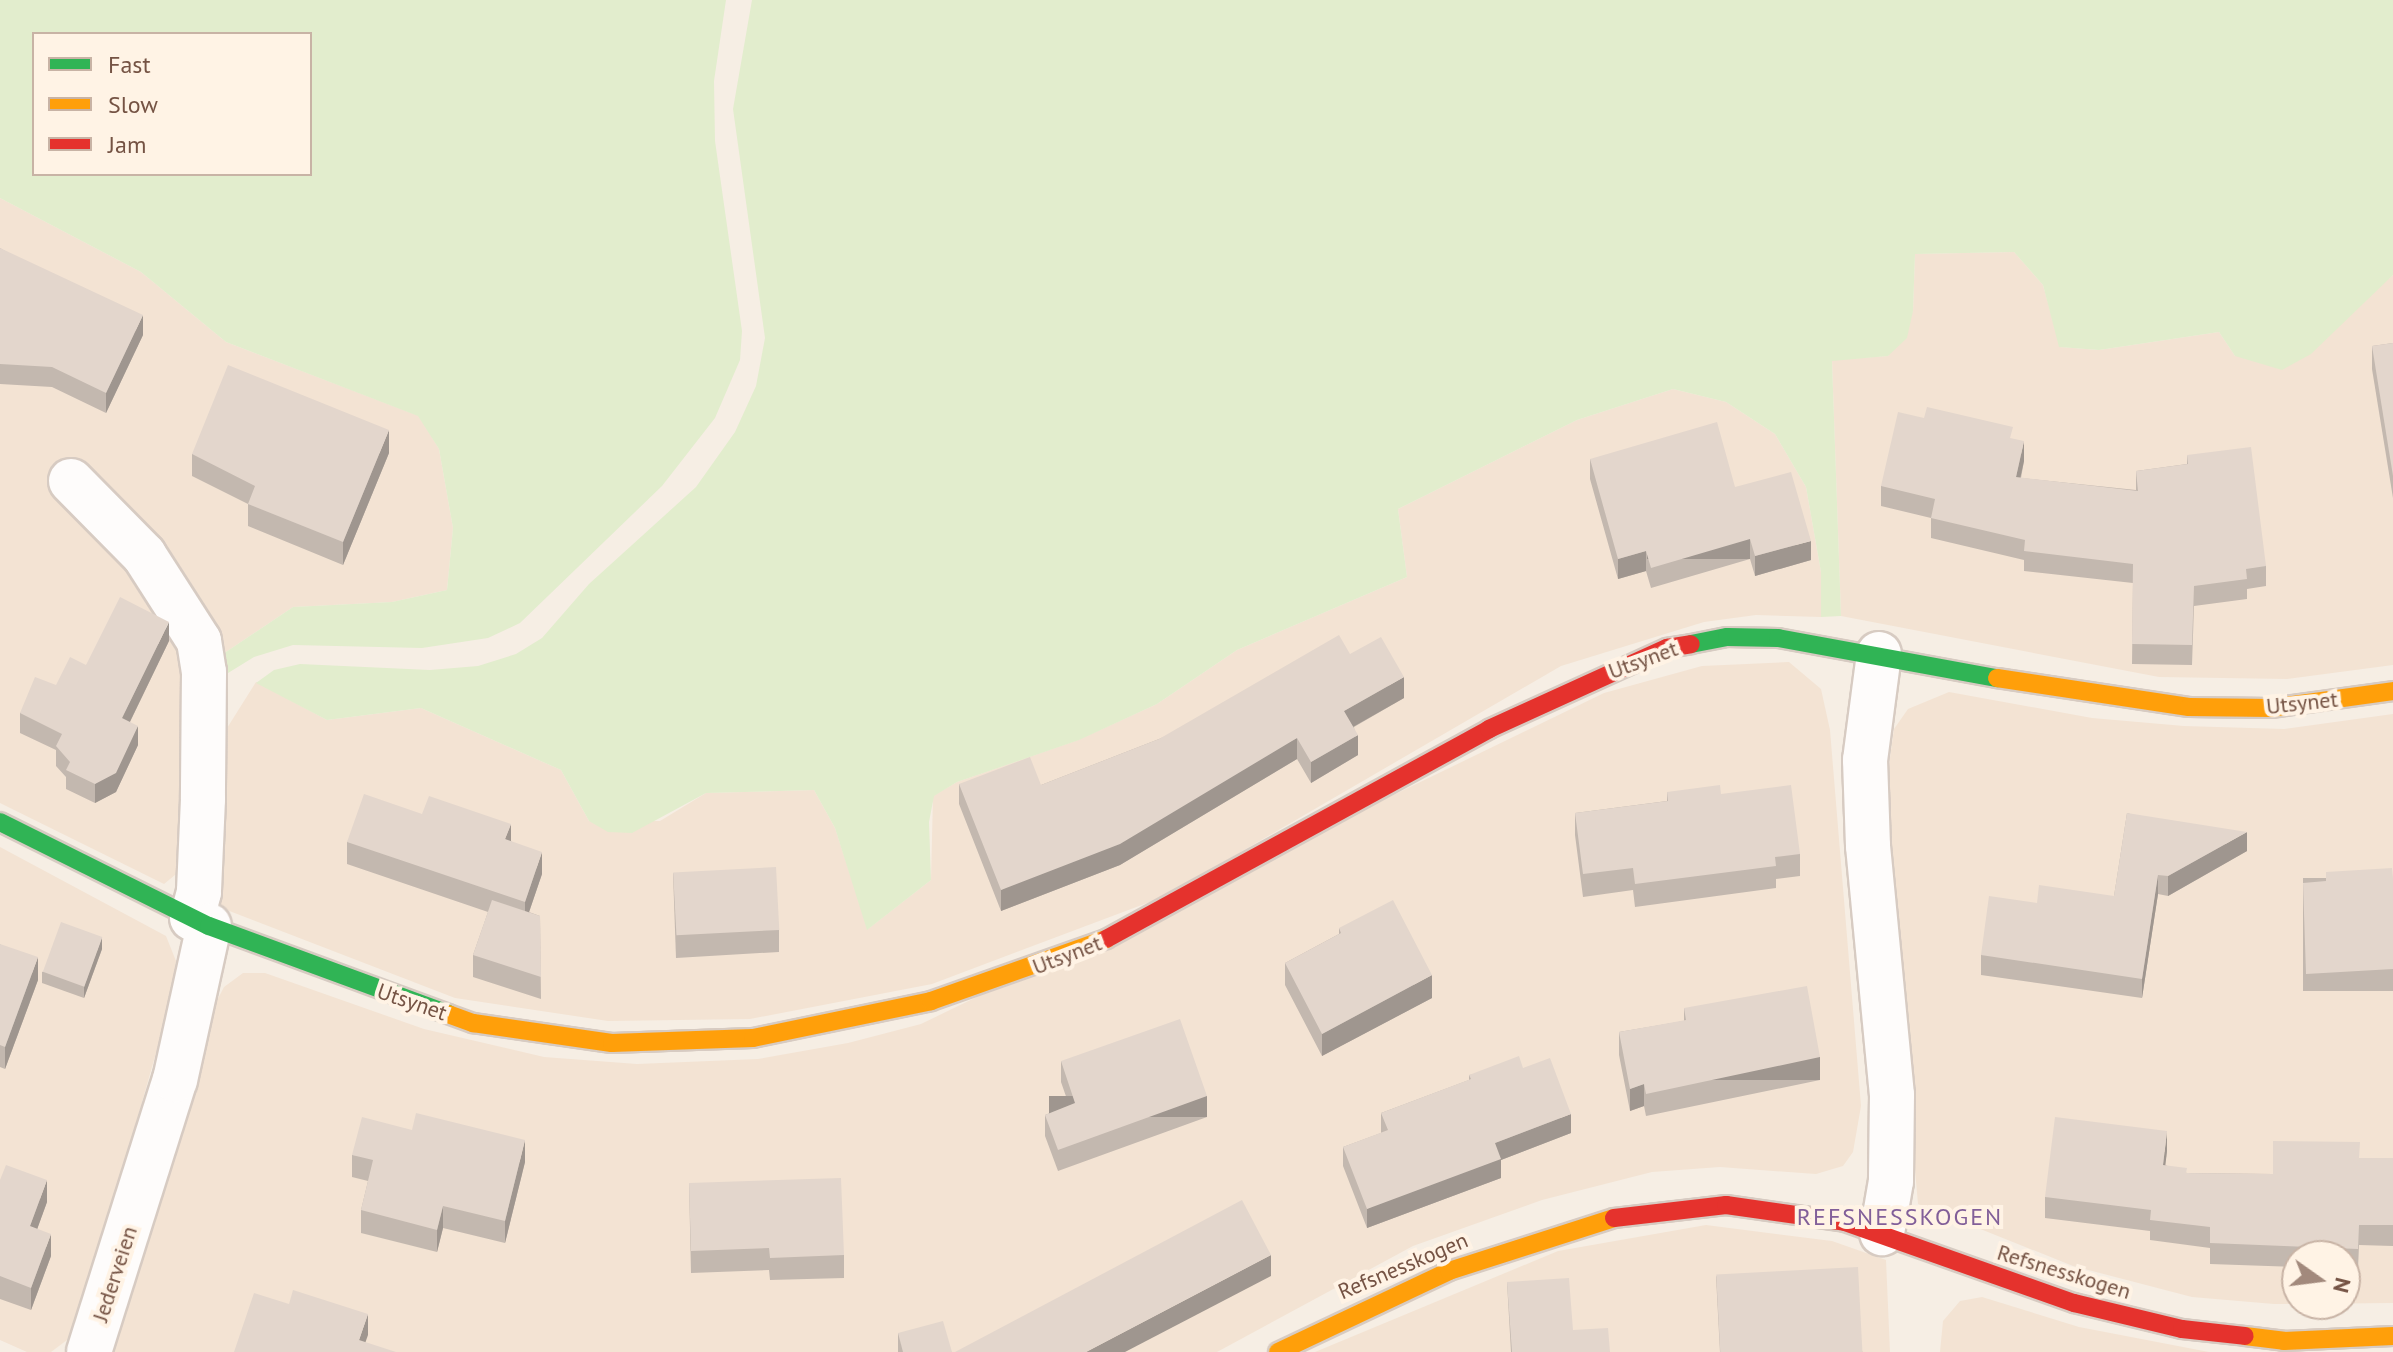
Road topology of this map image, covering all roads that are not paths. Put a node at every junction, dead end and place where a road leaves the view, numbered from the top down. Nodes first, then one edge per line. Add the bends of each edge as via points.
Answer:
1 (71, 481) dead end
2 (1879, 654) junction
3 (2393, 691) edge
4 (0, 822) edge
5 (200, 922) junction
6 (1882, 1233) junction
7 (2393, 1336) edge
8 (89, 1352) edge
9 (1278, 1352) edge

1 - 5 street via 144,555 199,641 204,672
2 - 3 street, Utsynet via 2119,700 2189,707 2271,708
2 - 5 street, Utsynet via 1766,637 1727,637 1667,648 1489,729 1130,930 931,1001 753,1038 612,1043 473,1023
2 - 6 street via 1865,760 1892,1095 1891,1181
4 - 5 street, Utsynet
5 - 8 street, Jederveien via 175,1080
6 - 7 street, Refsnesskogen via 2074,1303 2182,1329 2284,1341
6 - 9 street, Refsnesskogen via 1767,1207 1632,1213 1542,1237 1449,1271

